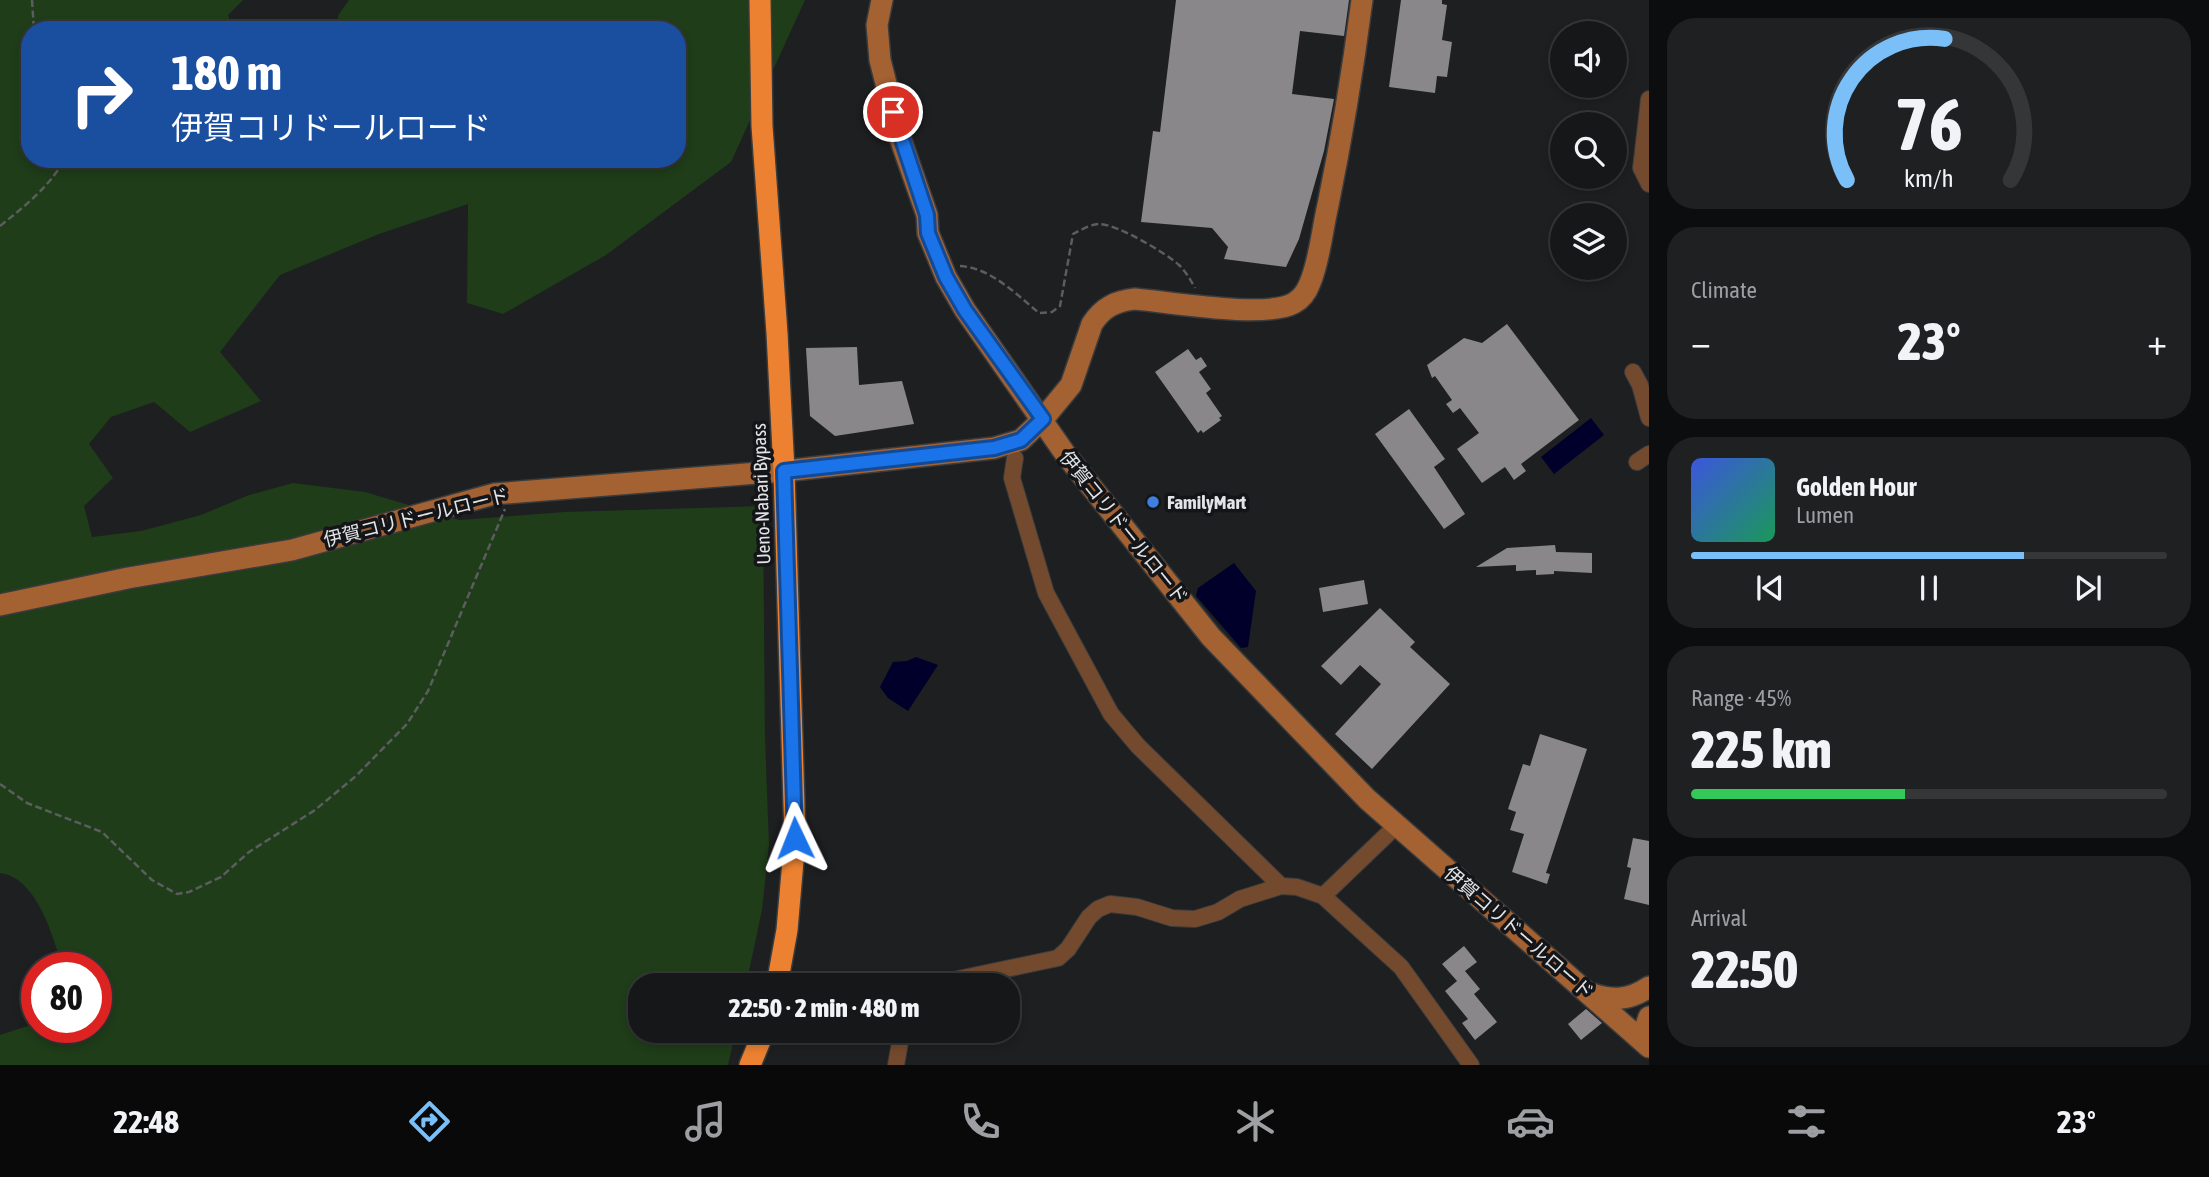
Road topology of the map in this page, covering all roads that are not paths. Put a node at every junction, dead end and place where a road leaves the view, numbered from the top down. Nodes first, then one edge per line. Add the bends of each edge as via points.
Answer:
1 (760, 0) edge
2 (882, 0) edge
3 (1362, 0) edge
4 (1649, 99) edge
5 (1649, 184) edge
6 (1641, 381) edge
7 (1649, 418) edge
8 (1043, 419) junction
9 (1015, 458) dead end
10 (784, 471) junction
11 (0, 605) edge
12 (1396, 826) junction
13 (1281, 886) junction
14 (1323, 896) junction
15 (779, 973) edge
16 (987, 973) edge
17 (1649, 987) edge
18 (1586, 992) junction
19 (1649, 1017) edge
20 (759, 1043) edge
21 (900, 1043) edge
22 (1645, 1043) edge
23 (750, 1065) edge
24 (896, 1065) edge
25 (1471, 1065) edge

1 - 10 highway, Ueno-Nabari Bypass via 762,126
2 - 8 street via 877,25 880,60 927,215 928,233 965,310
3 - 8 street via 1338,154 1308,287 1294,303 1265,311 1135,299 1114,303 1092,324 1071,385
4 - 5 street via 1641,168
6 - 7 street
8 - 10 street, 伊賀コリドールロード via 1021,440 994,448
8 - 12 street, 伊賀コリドールロード via 1066,455 1211,637
9 - 13 street via 1012,478 1046,593 1111,714
10 - 11 street, 伊賀コリドールロード via 494,494 292,550
10 - 15 highway, Ueno-Nabari Bypass via 795,838 788,930
12 - 14 street
12 - 18 street, 伊賀コリドールロード
13 - 14 street
13 - 16 street via 1195,919 1110,904 1089,918 1058,958
14 - 25 street via 1401,967
17 - 18 street via 1627,999
18 - 22 street, 伊賀コリドールロード
19 - 22 street
20 - 23 highway
21 - 24 street

